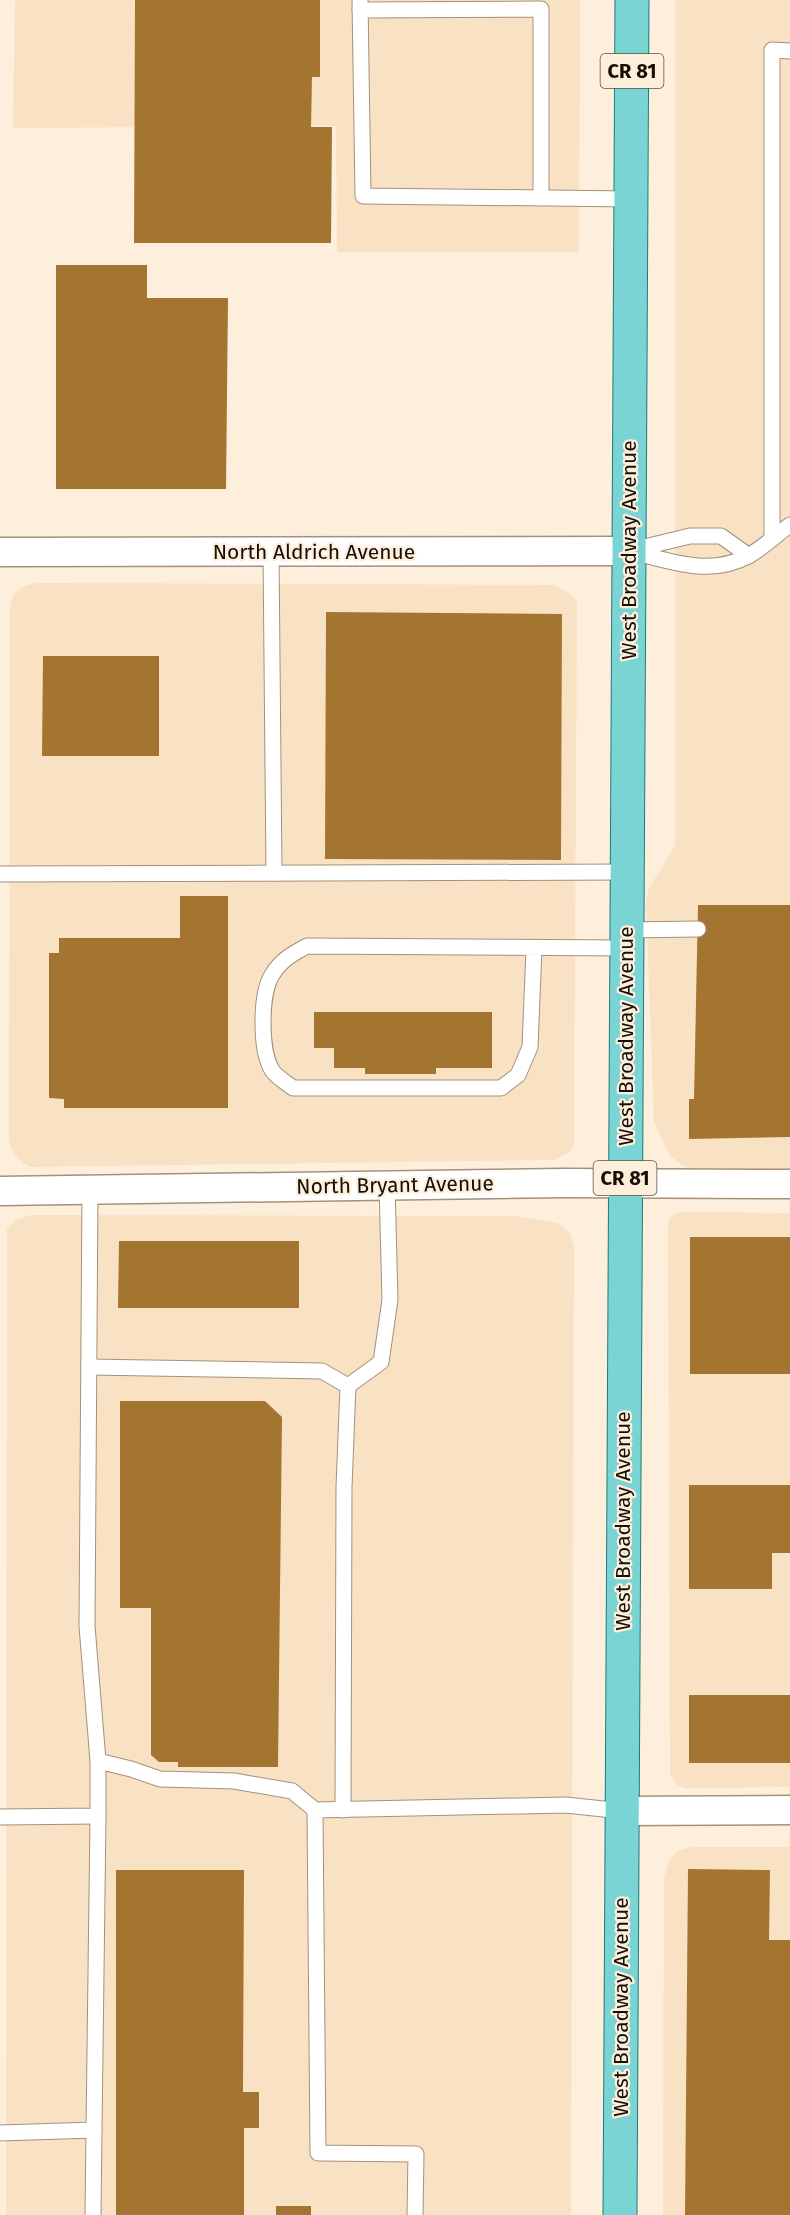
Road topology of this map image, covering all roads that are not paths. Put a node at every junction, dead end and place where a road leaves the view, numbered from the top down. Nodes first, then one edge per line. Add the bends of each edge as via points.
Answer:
1 (632, 0) edge
2 (360, 5) edge
3 (790, 51) edge
4 (541, 198) junction
5 (631, 199) junction
6 (790, 525) edge
7 (772, 538) junction
8 (629, 551) junction
9 (0, 552) edge
10 (271, 552) junction
11 (749, 556) junction
12 (627, 872) junction
13 (274, 873) junction
14 (0, 874) edge
15 (698, 929) dead end
16 (627, 939) junction
17 (534, 948) junction
18 (626, 1183) junction
19 (790, 1184) edge
20 (387, 1185) junction
21 (90, 1190) junction
22 (0, 1191) edge
23 (89, 1367) junction
24 (348, 1386) junction
25 (98, 1761) junction
26 (315, 1810) junction
27 (343, 1810) junction
28 (790, 1810) edge
29 (622, 1811) junction
30 (98, 1816) junction
31 (0, 1817) edge
32 (94, 2130) junction
33 (0, 2133) edge
34 (93, 2215) edge
35 (415, 2215) edge
36 (620, 2215) edge

1 - 5 main road, West Broadway Avenue / CR 81
2 - 4 lane via 363,196
2 - 4 lane via 541,9
3 - 7 lane via 772,50
4 - 5 lane
5 - 8 main road, West Broadway Avenue / CR 81
6 - 7 lane
7 - 11 lane
8 - 10 street, North Aldrich Avenue
8 - 11 lane via 690,566 723,566
8 - 11 lane via 690,536 721,536
8 - 12 main road, West Broadway Avenue / CR 81
9 - 10 street, North Aldrich Avenue
10 - 13 lane
12 - 13 lane
12 - 16 main road, West Broadway Avenue / CR 81
13 - 14 lane
15 - 16 lane
16 - 17 lane
16 - 18 main road, West Broadway Avenue / CR 81
17 - 17 lane via 307,946 285,957 270,977 263,1009 265,1055 272,1072 293,1088 501,1088 518,1075 530,1047
18 - 19 street, North Bryant Avenue
18 - 20 street, North Bryant Avenue
18 - 29 main road, West Broadway Avenue / CR 81
20 - 21 street, North Bryant Avenue
20 - 24 lane via 390,1300 381,1362
21 - 22 street, North Bryant Avenue
21 - 23 lane
23 - 24 lane via 322,1371
23 - 25 lane via 87,1626
24 - 27 lane
25 - 26 lane via 160,1779 234,1781 291,1791
25 - 30 lane
26 - 27 lane
26 - 35 lane via 318,2153 416,2154
27 - 29 lane via 566,1805
28 - 29 street
29 - 36 main road, West Broadway Avenue / CR 81
30 - 31 lane
30 - 32 lane
32 - 33 lane
32 - 34 lane

